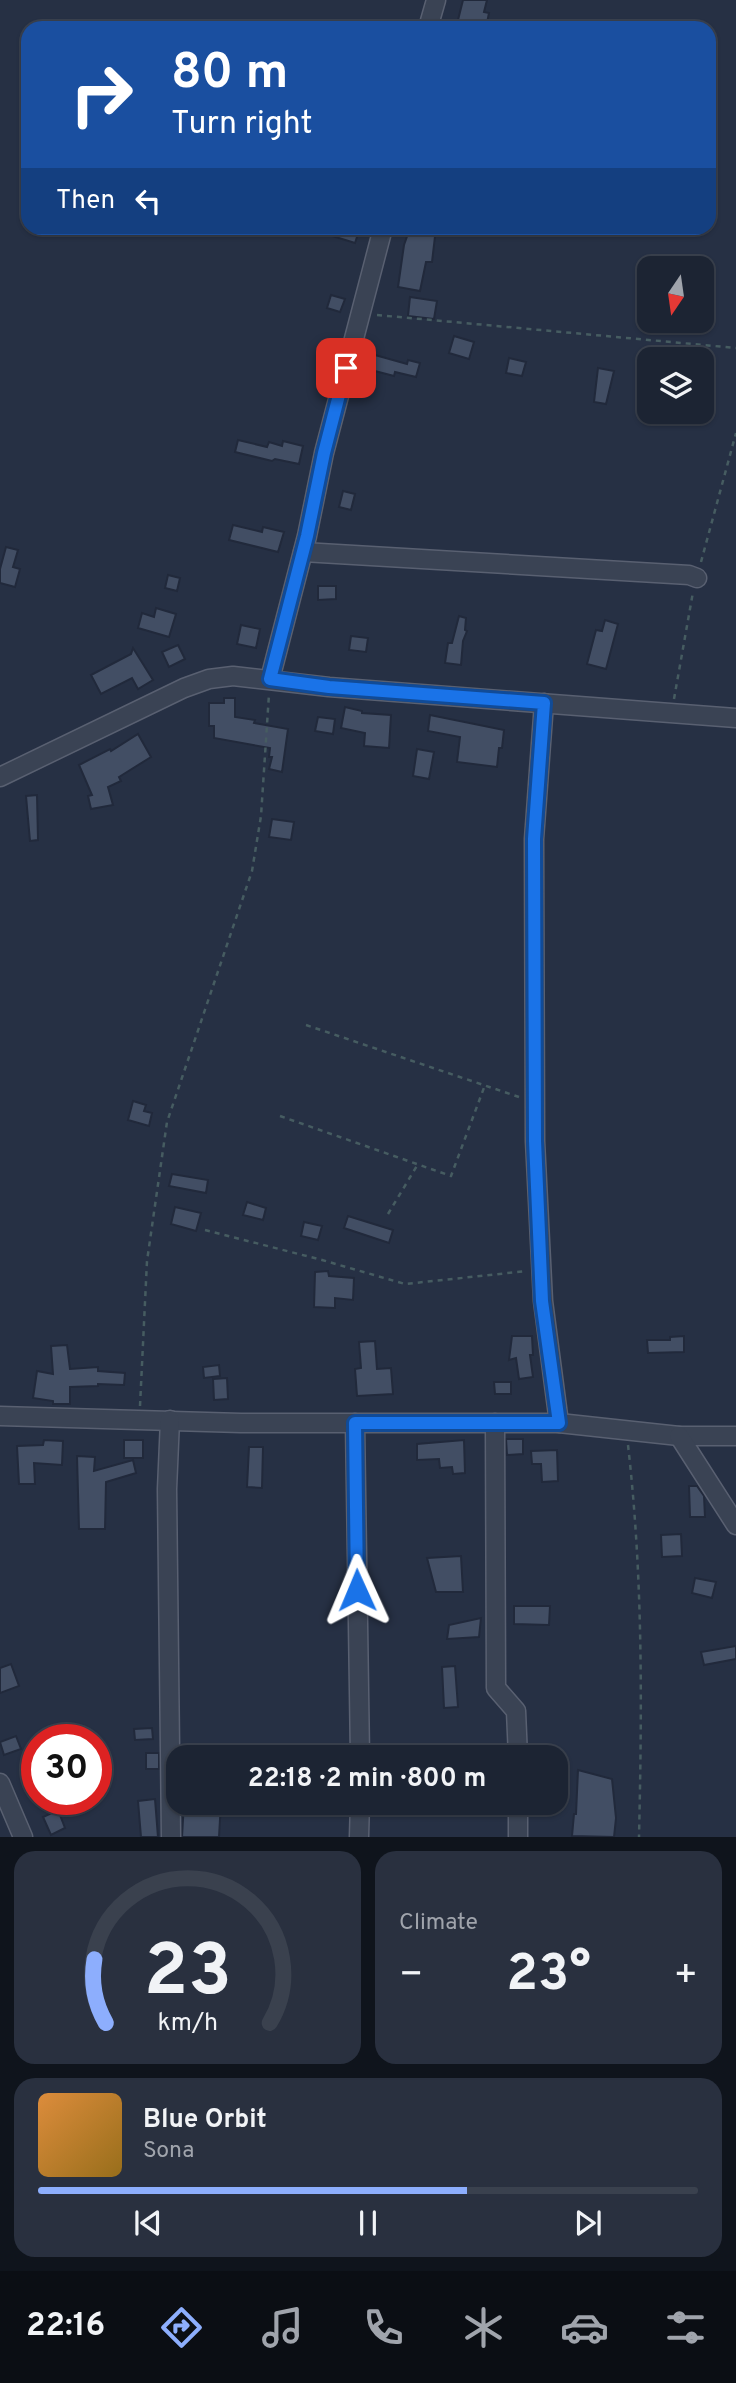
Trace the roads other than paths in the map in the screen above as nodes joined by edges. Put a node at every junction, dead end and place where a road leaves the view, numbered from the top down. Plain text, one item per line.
1 (436, 0) edge
2 (430, 21) edge
3 (381, 235) edge
4 (303, 552) junction
5 (697, 578) dead end
6 (270, 679) junction
7 (544, 703) junction
8 (736, 718) edge
9 (0, 777) edge
10 (0, 1416) edge
11 (170, 1420) junction
12 (355, 1423) junction
13 (495, 1423) junction
14 (559, 1423) junction
15 (679, 1436) junction
16 (736, 1436) edge
17 (736, 1525) edge
18 (360, 1745) edge
19 (517, 1745) edge
20 (0, 1783) edge
21 (360, 1815) edge
22 (518, 1815) edge
23 (23, 1837) edge
24 (171, 1837) edge
25 (359, 1837) edge
26 (517, 1837) edge

1 - 2 street
3 - 4 street
4 - 5 street
4 - 6 street
6 - 7 street
6 - 9 street
7 - 8 street
7 - 14 street
10 - 11 street
11 - 12 street
11 - 24 street
12 - 13 street
12 - 18 street
13 - 14 street
13 - 19 street
14 - 15 street
15 - 16 street
15 - 17 street
20 - 23 street
21 - 25 street
22 - 26 street

